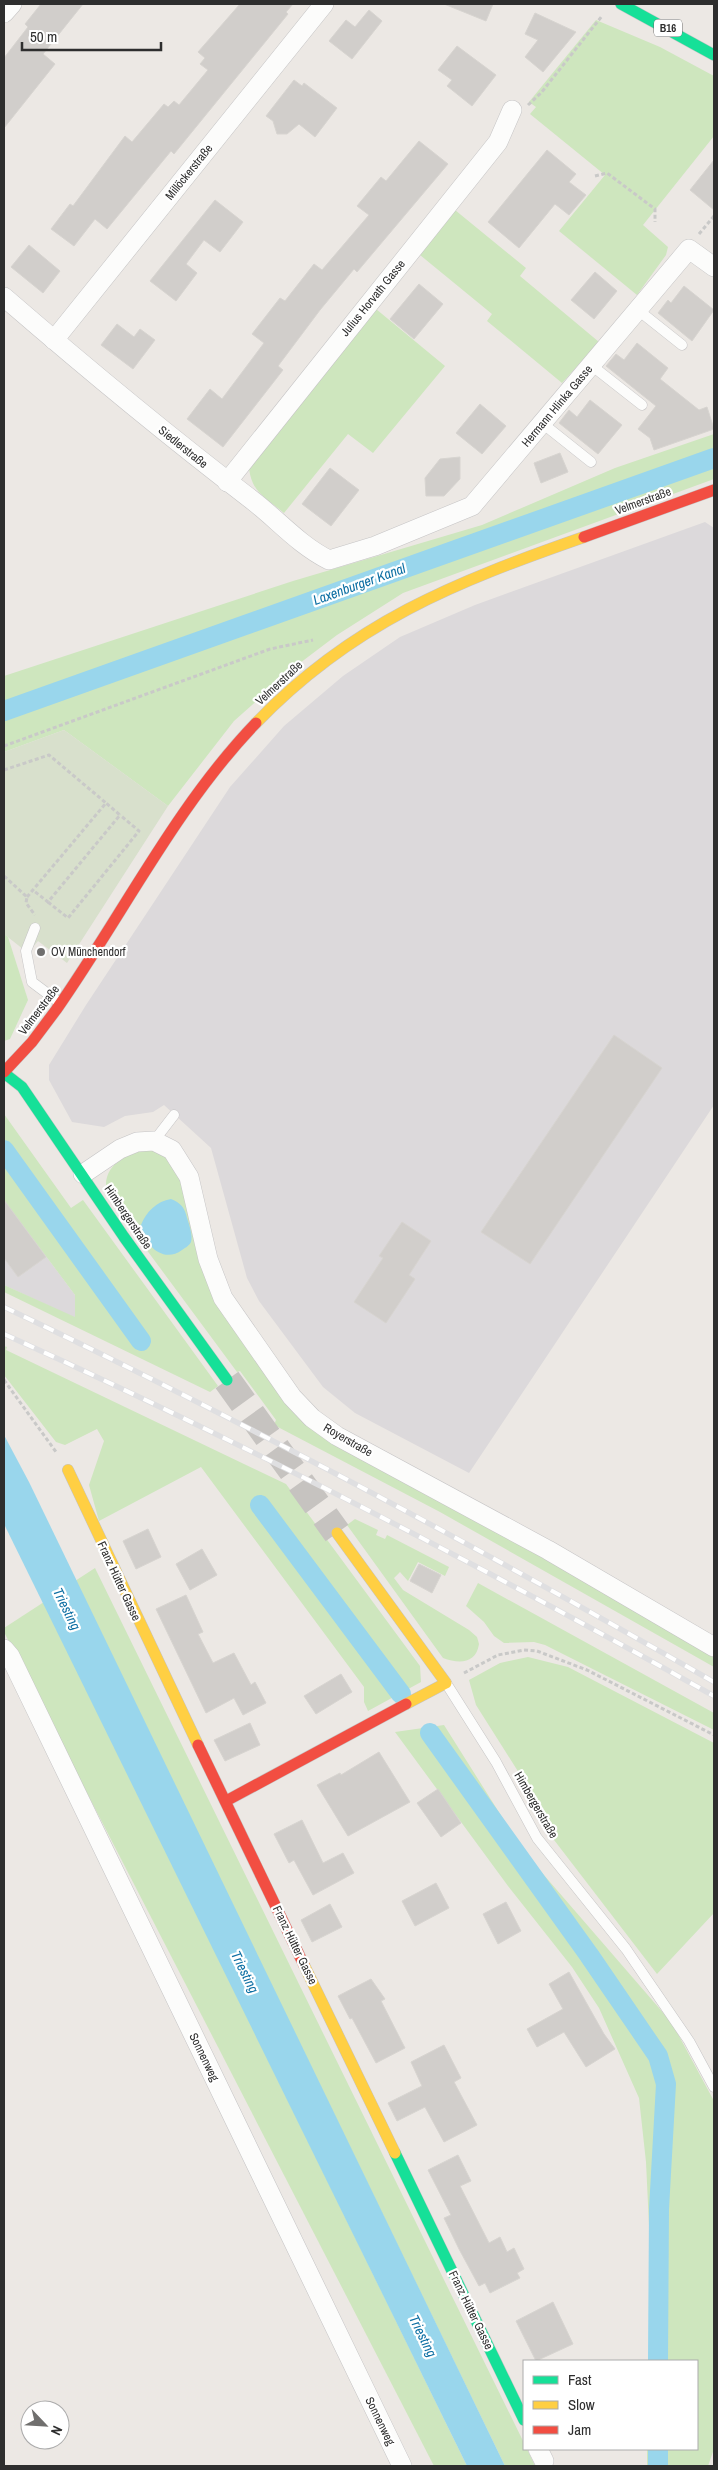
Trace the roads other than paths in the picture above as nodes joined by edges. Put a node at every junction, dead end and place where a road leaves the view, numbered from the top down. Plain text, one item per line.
1 (12, 4) edge
2 (324, 4) edge
3 (621, 4) edge
4 (4, 13) edge
5 (714, 55) edge
6 (512, 110) road end
7 (714, 268) edge
8 (4, 298) edge
9 (638, 310) junction
10 (54, 340) junction
11 (682, 345) dead end
12 (591, 365) junction
13 (642, 405) dead end
14 (542, 423) junction
15 (591, 462) dead end
16 (227, 482) junction
17 (714, 490) edge
18 (375, 546) joint
19 (35, 928) road end
20 (62, 1005) junction
21 (4, 1072) edge
22 (174, 1114) dead end
23 (154, 1141) junction
24 (83, 1174) junction
25 (227, 1380) tunnel mouth
26 (68, 1470) road end
27 (337, 1533) tunnel mouth
28 (714, 1647) edge
29 (4, 1649) edge
30 (446, 1683) junction
31 (226, 1801) junction
32 (714, 2087) edge
33 (523, 2418) edge
34 (402, 2466) edge

1 - 4 street
2 - 10 street, Millöckerstraße
3 - 5 street, B16
6 - 16 street, Julius Horvath Gasse
7 - 9 street, Hermann Hlinka Gasse
8 - 10 street, Siedlerstraße
9 - 11 lane
9 - 12 street, Hermann Hlinka Gasse
10 - 16 street, Siedlerstraße
12 - 13 lane
12 - 14 street, Hermann Hlinka Gasse
14 - 15 lane
14 - 18 street, Hermann Hlinka Gasse
16 - 18 street, Siedlerstraße
17 - 20 street, Velmerstraße
19 - 20 lane
20 - 21 street, Velmerstraße
21 - 24 street, Himbergerstraße
22 - 23 lane
23 - 24 street
23 - 28 street, Royerstraße
24 - 25 street, Himbergerstraße
26 - 31 street, Franz Hütter Gasse
27 - 30 street, Himbergerstraße
29 - 34 street, Sonnenweg
30 - 31 street
30 - 32 lane, Himbergerstraße
31 - 33 street, Franz Hütter Gasse

